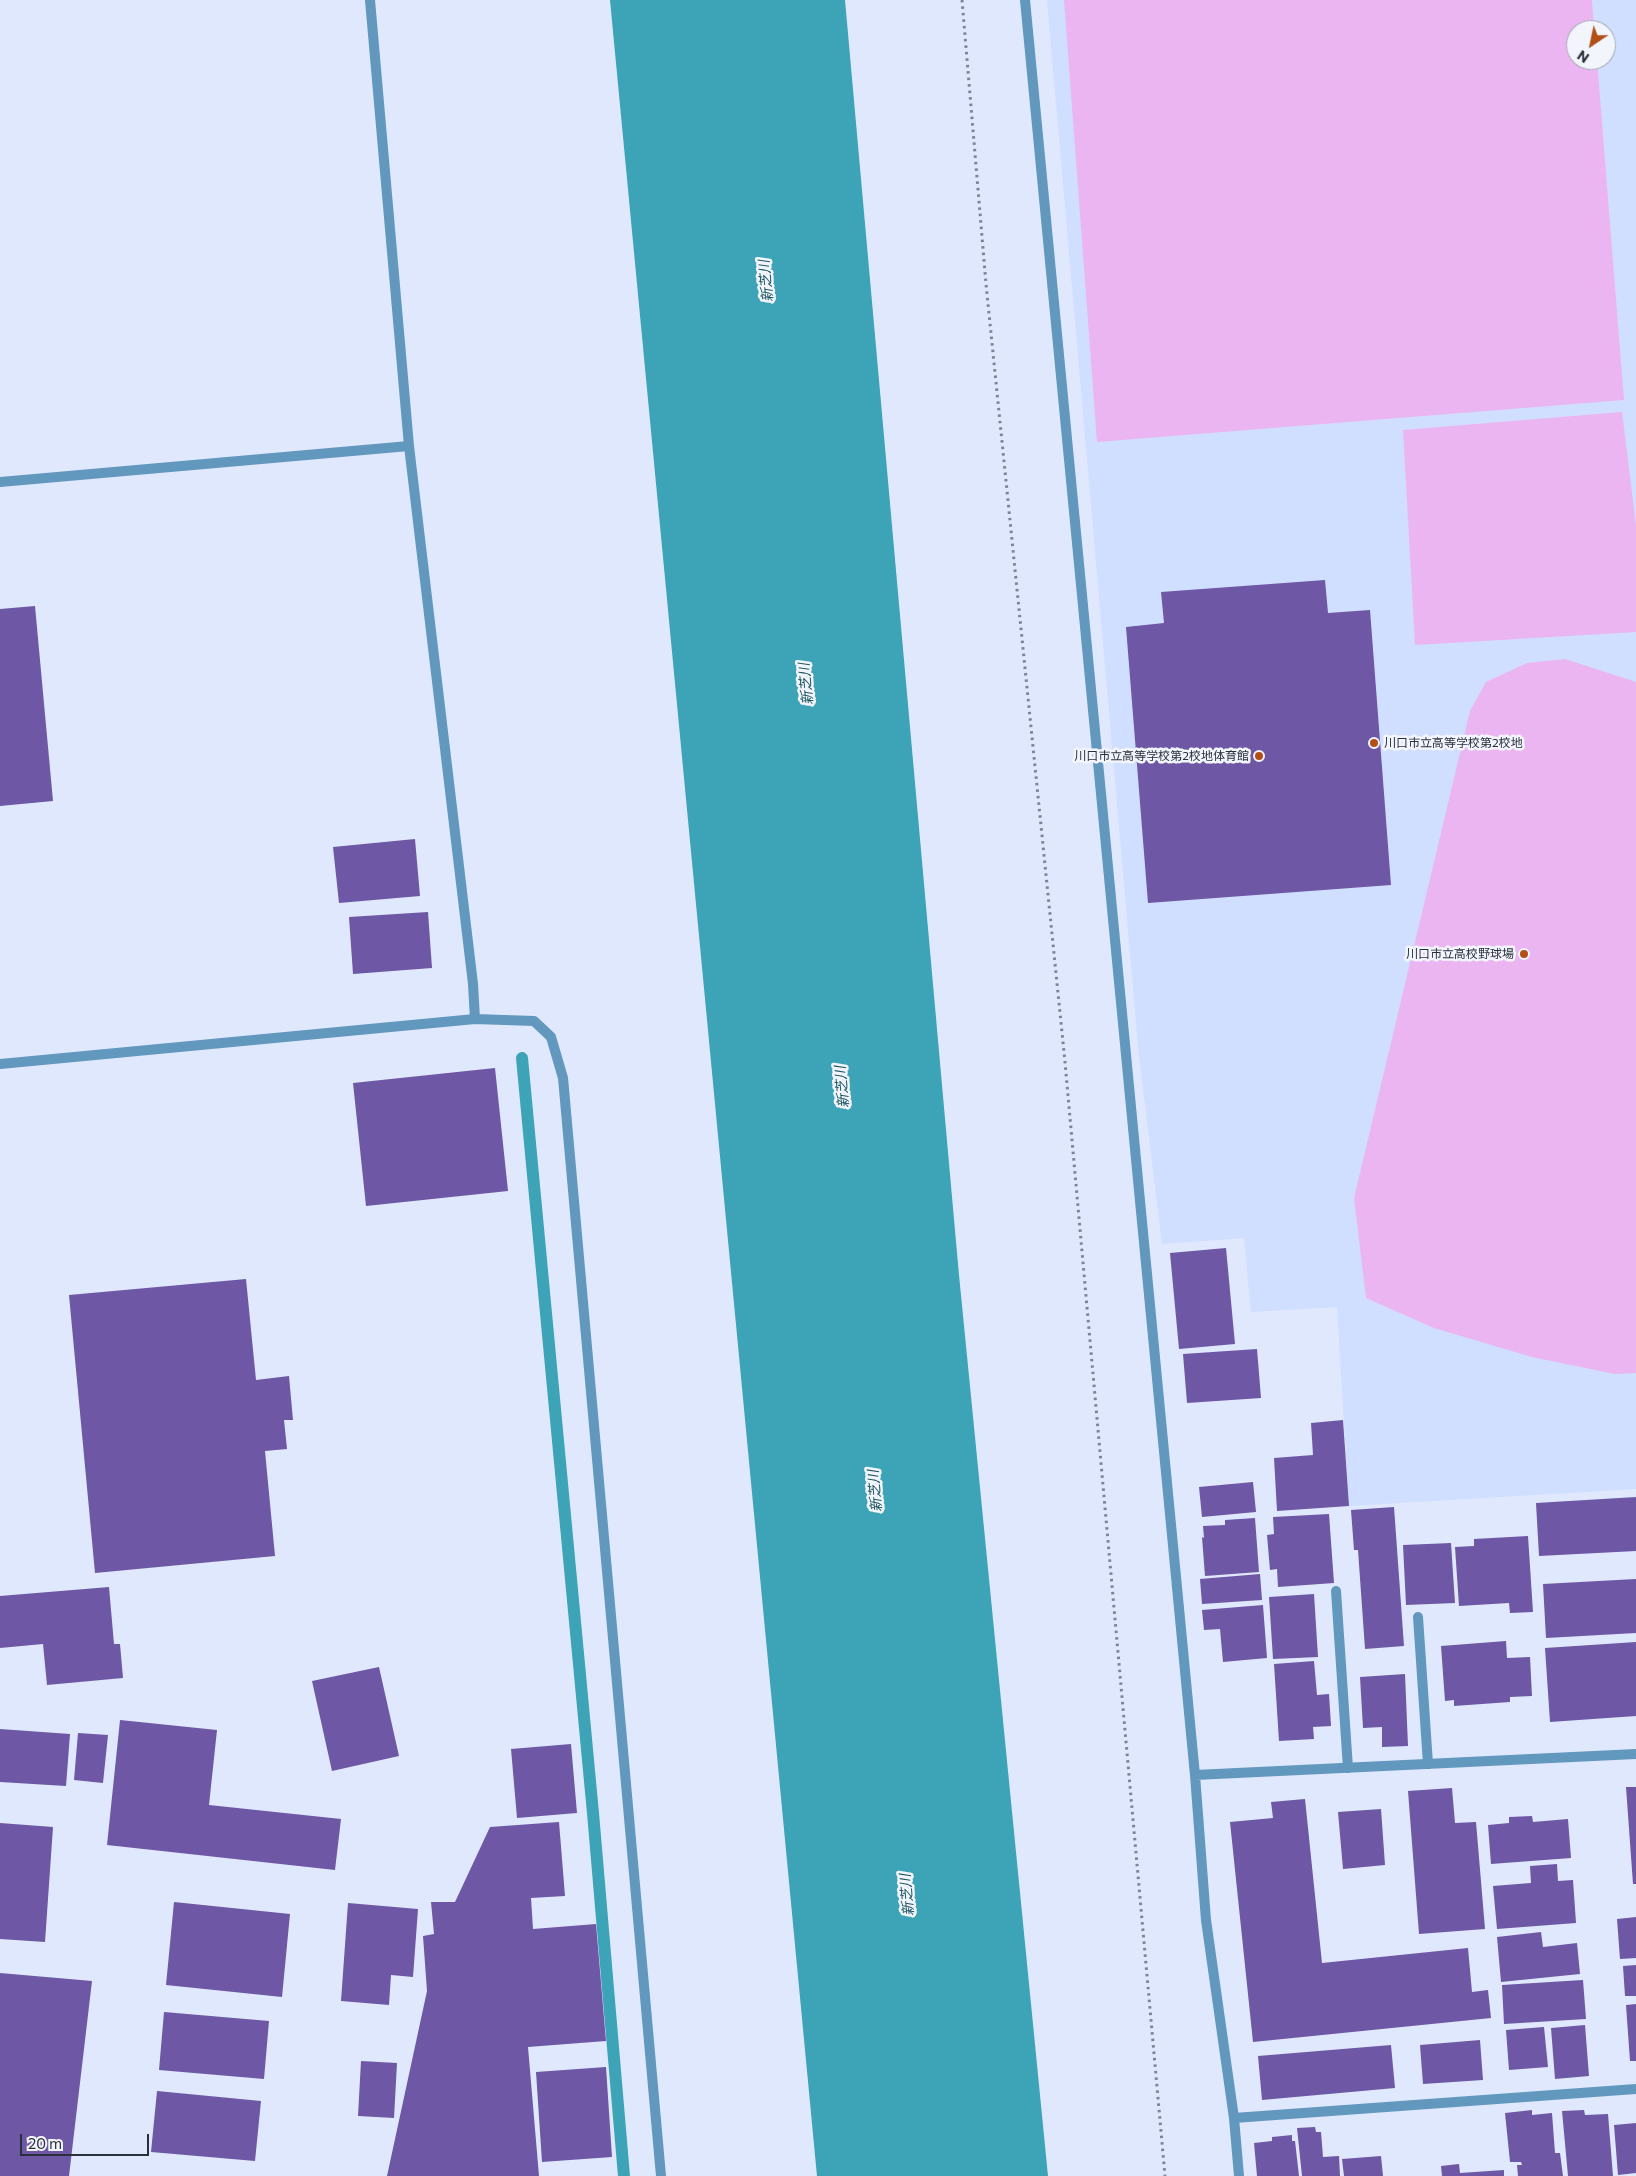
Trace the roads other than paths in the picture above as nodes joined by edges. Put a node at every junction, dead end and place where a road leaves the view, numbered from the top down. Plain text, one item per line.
1 (370, 0) edge
2 (1025, 0) edge
3 (409, 446) junction
4 (0, 482) edge
5 (475, 1020) junction
6 (0, 1064) edge
7 (1336, 1591) dead end
8 (1418, 1617) dead end
9 (1636, 1754) edge
10 (1428, 1764) junction
11 (1348, 1768) junction
12 (1195, 1775) junction
13 (1636, 2089) edge
14 (1234, 2118) junction
15 (661, 2176) edge
16 (1239, 2176) edge

1 - 3 street
2 - 12 street
3 - 4 street
3 - 5 street
5 - 6 street
5 - 15 street
7 - 11 street
8 - 10 street
9 - 10 street
10 - 11 street
11 - 12 street
12 - 14 street
13 - 14 street
14 - 16 street

